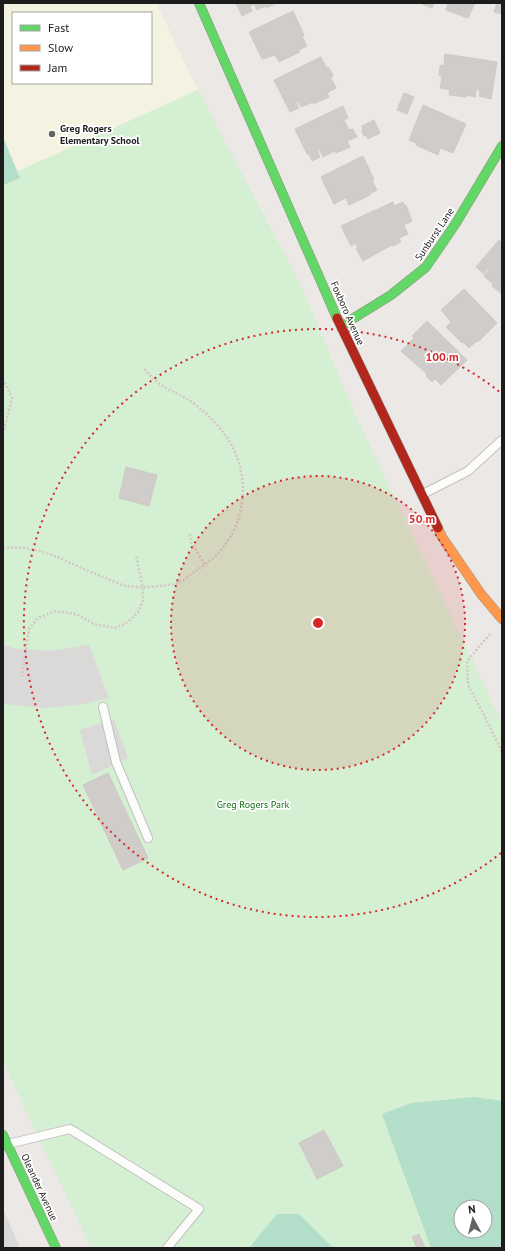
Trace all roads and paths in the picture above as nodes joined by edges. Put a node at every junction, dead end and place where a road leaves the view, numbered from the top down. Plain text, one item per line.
1 (200, 3) edge
2 (502, 146) edge
3 (341, 326) junction
4 (143, 368) dead end
5 (3, 379) edge
6 (3, 434) edge
7 (502, 440) edge
8 (422, 495) junction
9 (190, 534) dead end
10 (3, 548) edge
11 (136, 556) dead end
12 (205, 565) junction
13 (143, 588) junction
14 (502, 619) edge
15 (492, 632) dead end
16 (22, 677) dead end
17 (103, 707) dead end
18 (502, 752) edge
19 (148, 838) dead end
20 (5, 1140) edge
21 (56, 1248) edge
22 (167, 1248) edge

1 - 3 street, Foxboro Avenue
2 - 3 street, Sunburst Lane
3 - 8 street, Foxboro Avenue
4 - 12 path
5 - 6 path
7 - 8 lane
8 - 14 street, Foxboro Avenue
9 - 12 path
10 - 13 path
11 - 13 path
12 - 13 path
13 - 16 path
15 - 18 path
17 - 19 lane
20 - 21 street, Oleander Avenue
20 - 22 lane

